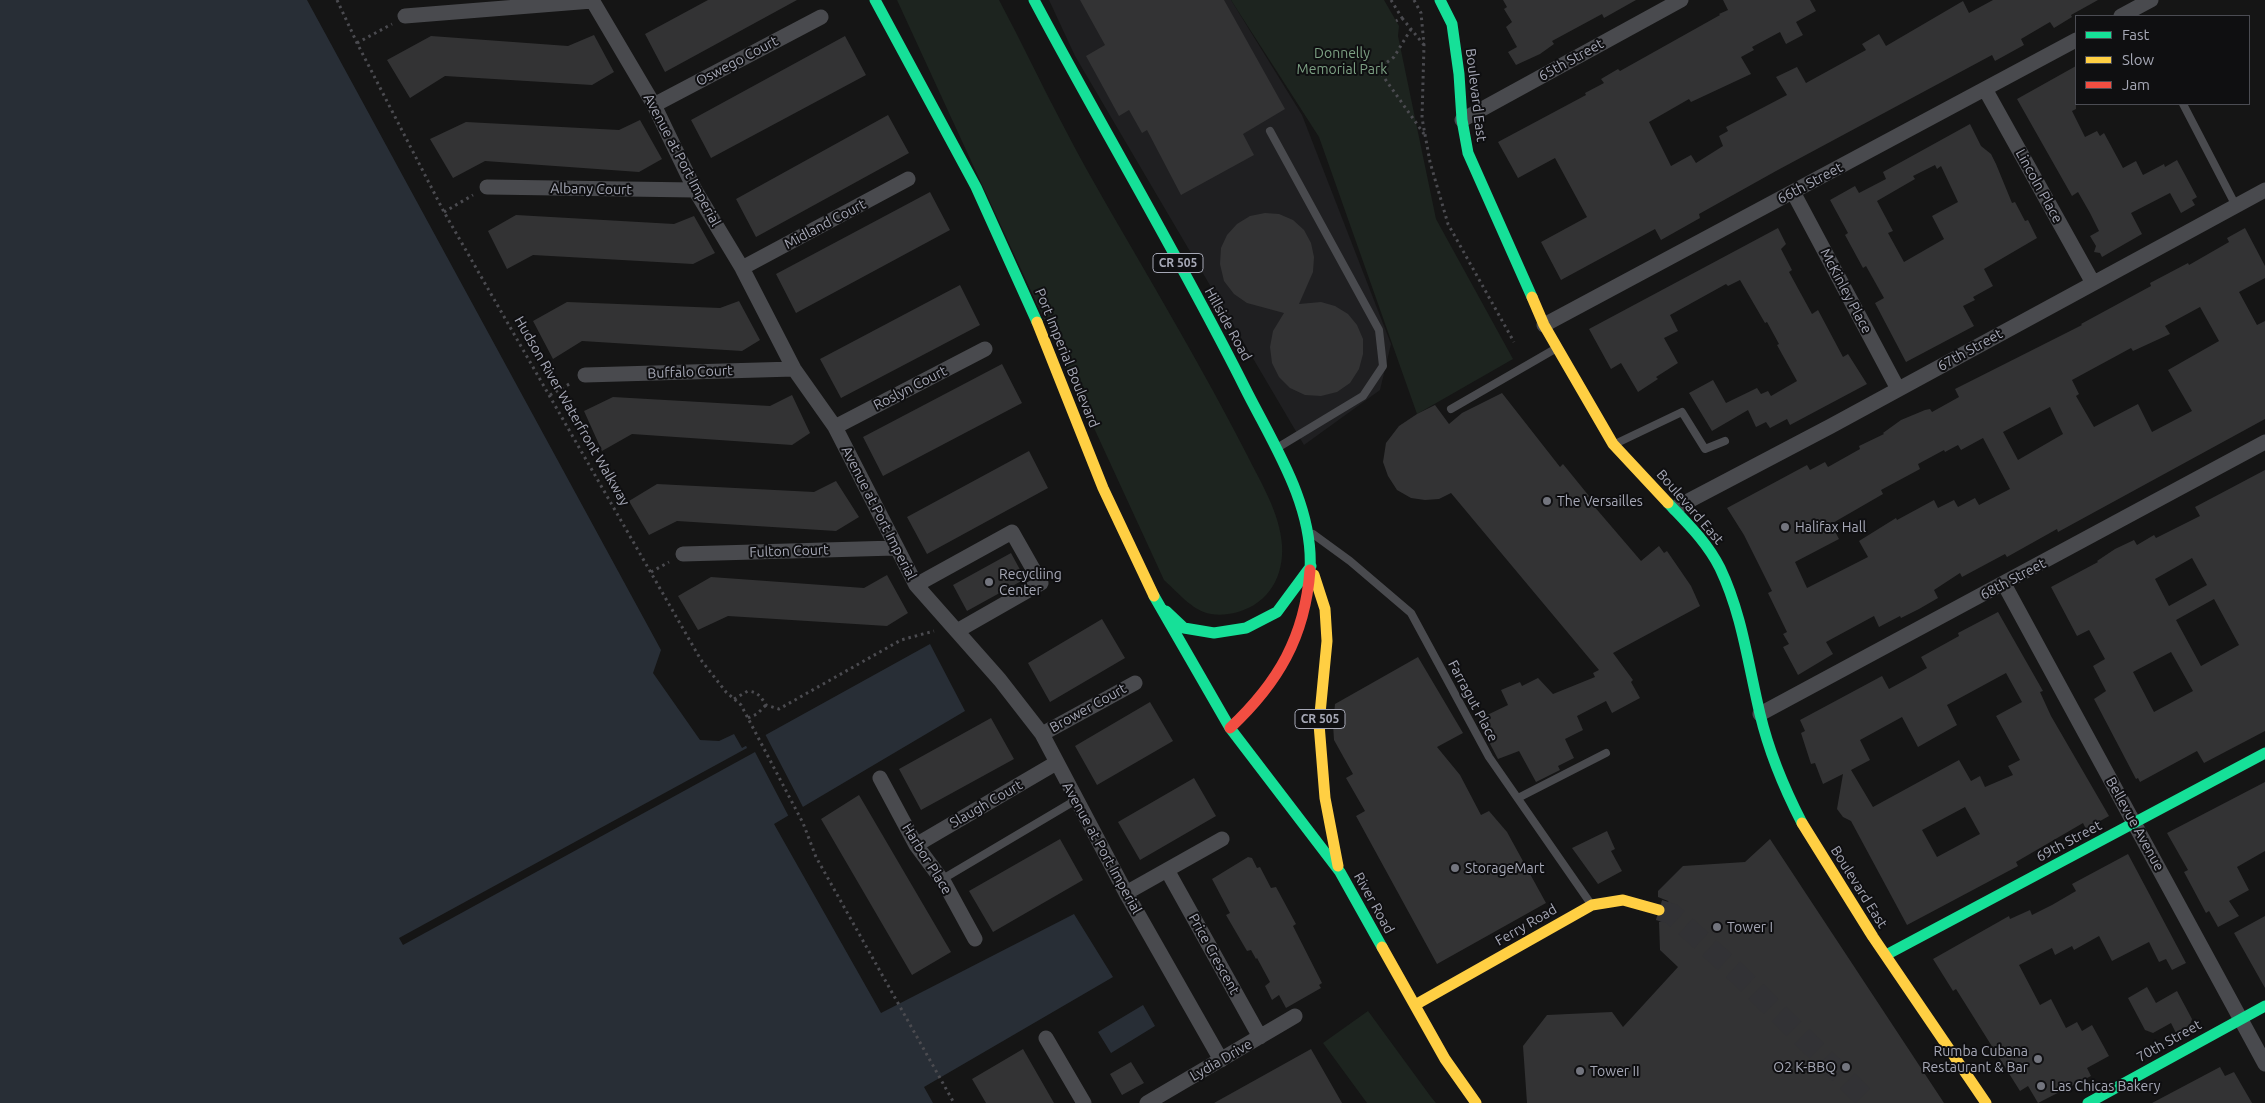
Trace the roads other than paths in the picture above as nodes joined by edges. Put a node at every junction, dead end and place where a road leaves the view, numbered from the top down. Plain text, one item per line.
1 (592, 0) edge
2 (875, 0) edge
3 (1034, 0) edge
4 (1440, 0) edge
5 (1681, 0) edge
6 (2151, 0) edge
7 (2131, 14) edge
8 (406, 16) road end
9 (821, 17) dead end
10 (2075, 41) edge
11 (1985, 89) junction
12 (654, 105) junction
13 (2184, 105) edge
14 (1462, 120) junction
15 (1270, 131) dead end
16 (908, 180) dead end
17 (487, 187) road end
18 (696, 190) junction
19 (2265, 190) edge
20 (1793, 192) junction
21 (2236, 206) junction
22 (742, 268) junction
23 (2093, 283) junction
24 (1544, 325) junction
25 (1556, 348) junction
26 (985, 349) dead end
27 (794, 369) junction
28 (585, 375) road end
29 (1898, 389) junction
30 (1451, 409) dead end
31 (835, 427) junction
32 (1725, 441) dead end
33 (2265, 442) edge
34 (1613, 444) junction
35 (1276, 449) junction
36 (1675, 508) junction
37 (1309, 531) junction
38 (896, 548) junction
39 (683, 554) dead end
40 (1311, 566) junction
41 (2004, 584) junction
42 (916, 585) junction
43 (1156, 601) junction
44 (952, 626) junction
45 (1135, 683) dead end
46 (1760, 714) junction
47 (1230, 728) junction
48 (1042, 734) junction
49 (1606, 753) dead end
50 (2265, 753) edge
51 (1056, 763) junction
52 (880, 778) dead end
53 (1518, 798) junction
54 (1076, 800) junction
55 (2135, 823) junction
56 (1222, 839) dead end
57 (916, 845) junction
58 (1167, 870) junction
59 (1340, 872) junction
60 (942, 880) junction
61 (1126, 893) junction
62 (1592, 905) junction
63 (1659, 910) tunnel mouth
64 (975, 939) dead end
65 (1886, 955) junction
66 (1415, 1005) junction
67 (2265, 1006) edge
68 (1295, 1016) dead end
69 (2241, 1019) junction
70 (1260, 1037) junction
71 (1046, 1038) dead end
72 (1221, 1060) junction
73 (2265, 1064) edge
74 (1084, 1103) edge
75 (1147, 1103) edge
76 (1476, 1103) edge
77 (1986, 1103) edge
78 (2088, 1103) edge

1 - 8 street
1 - 12 street, Avenue at Port Imperial
2 - 43 main road, Port Imperial Boulevard
3 - 35 main road, Hillside Road / CR 505
4 - 14 main road, Boulevard East
5 - 14 street, 65th Street
6 - 7 street
9 - 12 street, Oswego Court
10 - 11 street, 66th Street
11 - 20 street, 66th Street
11 - 23 street, Lincoln Place
12 - 18 street, Avenue at Port Imperial
13 - 21 lane
14 - 24 main road, Boulevard East
15 - 35 lane
16 - 22 street, Midland Court
17 - 18 street, Albany Court
18 - 22 street, Avenue at Port Imperial
19 - 21 street, 67th Street
20 - 24 street, 66th Street
20 - 29 street, McKinley Place
21 - 23 street, 67th Street
22 - 27 street, Avenue at Port Imperial
23 - 29 street, 67th Street
24 - 25 main road, Boulevard East
25 - 30 lane
25 - 34 main road, Boulevard East
26 - 31 street, Roslyn Court
27 - 28 street, Buffalo Court
27 - 31 street, Avenue at Port Imperial
29 - 36 street, 67th Street
31 - 38 street, Avenue at Port Imperial
32 - 34 lane
33 - 41 street, 68th Street
34 - 36 main road, Boulevard East
35 - 37 main road, Hillside Road / CR 505
36 - 46 main road, Boulevard East
37 - 40 main road, Hillside Road / CR 505
37 - 53 lane, Farragut Place
38 - 39 street, Fulton Court
38 - 42 street, Avenue at Port Imperial
40 - 43 main road
40 - 47 main road, CR 505
40 - 59 main road, CR 505
41 - 46 street, 68th Street
41 - 55 street, Bellevue Avenue
42 - 44 street, Avenue at Port Imperial
42 - 44 street
43 - 47 main road, Port Imperial Boulevard
44 - 48 street, Avenue at Port Imperial
45 - 48 street, Brower Court
46 - 65 main road, Boulevard East
47 - 59 main road, River Road / CR 505
48 - 51 street, Avenue at Port Imperial
49 - 53 lane
50 - 55 main road, 69th Street
51 - 54 street, Avenue at Port Imperial
51 - 57 street, Slaugh Court
52 - 57 street, Harbor Place
53 - 62 lane, Farragut Place
54 - 60 lane
54 - 61 street, Avenue at Port Imperial
55 - 65 main road, 69th Street
55 - 69 street, Bellevue Avenue
56 - 58 street
57 - 60 street, Harbor Place
58 - 61 street
58 - 70 street, Price Crescent
59 - 66 main road, River Road / CR 505
60 - 64 street, Harbor Place
61 - 72 street, Avenue at Port Imperial
62 - 63 main road, Ferry Road
62 - 66 main road, Ferry Road
65 - 77 main road, Boulevard East
66 - 76 main road, River Road / CR 505
67 - 69 main road, 70th Street
68 - 70 street, Lydia Drive
69 - 73 street, Bellevue Avenue
69 - 78 main road, 70th Street
70 - 72 street, Lydia Drive
71 - 74 street
72 - 75 street, Lydia Drive

